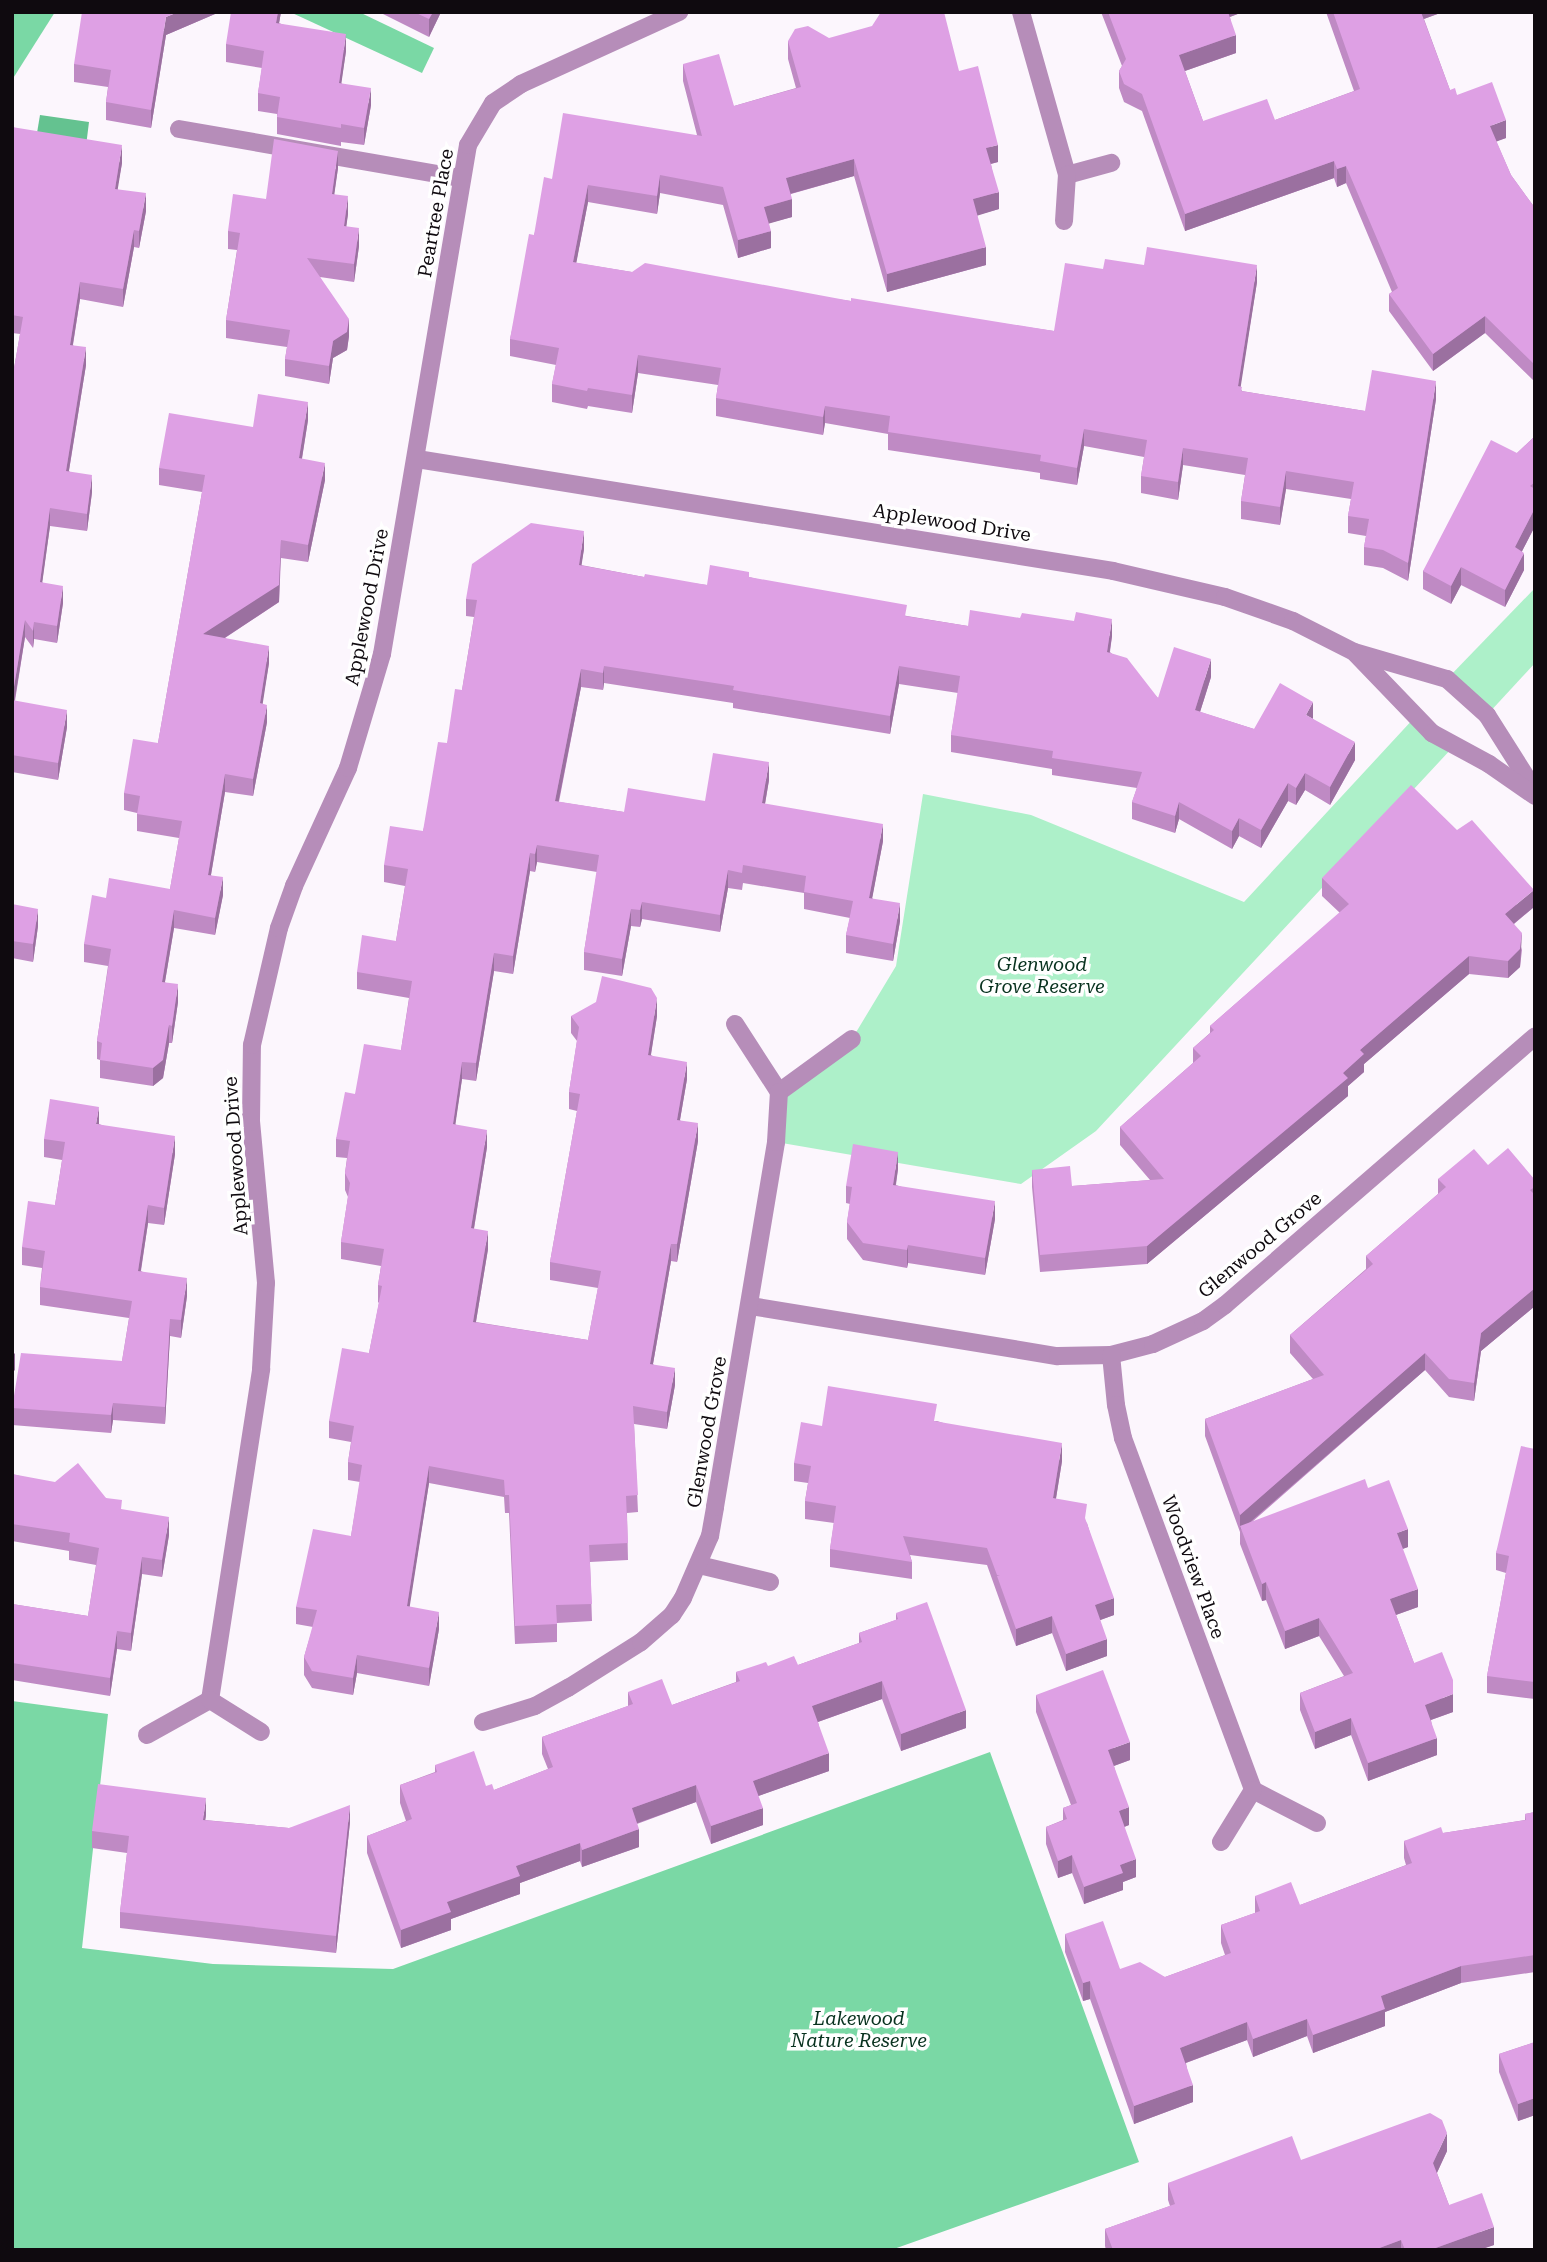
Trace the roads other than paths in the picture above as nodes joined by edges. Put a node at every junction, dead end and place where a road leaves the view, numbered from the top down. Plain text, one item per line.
1 (679, 12) edge
2 (1021, 12) edge
3 (179, 129) dead end
4 (1111, 163) dead end
5 (1067, 175) junction
6 (461, 178) junction
7 (1064, 221) dead end
8 (417, 459) junction
9 (1354, 652) junction
10 (1535, 794) edge
11 (735, 1024) dead end
12 (1535, 1037) edge
13 (852, 1039) dead end
14 (779, 1092) junction
15 (751, 1306) junction
16 (1111, 1355) junction
17 (699, 1565) junction
18 (770, 1582) dead end
19 (210, 1700) junction
20 (483, 1722) dead end
21 (261, 1732) dead end
22 (148, 1735) dead end
23 (1253, 1790) junction
24 (1317, 1823) dead end
25 (1221, 1842) dead end

1 - 6 street, Peartree Place
2 - 5 street
3 - 6 street
4 - 5 street
5 - 7 street
6 - 8 street, Peartree Place
8 - 9 street, Applewood Drive
8 - 19 street, Applewood Drive
9 - 10 street, Applewood Drive
9 - 10 street, Applewood Drive
11 - 14 street
12 - 16 street, Glenwood Grove
13 - 14 street
14 - 15 street, Glenwood Grove
15 - 16 street, Glenwood Grove
15 - 17 street, Glenwood Grove
16 - 23 street, Woodview Place
17 - 18 street
17 - 20 street, Glenwood Grove
19 - 21 street
19 - 22 street
23 - 24 street
23 - 25 street

